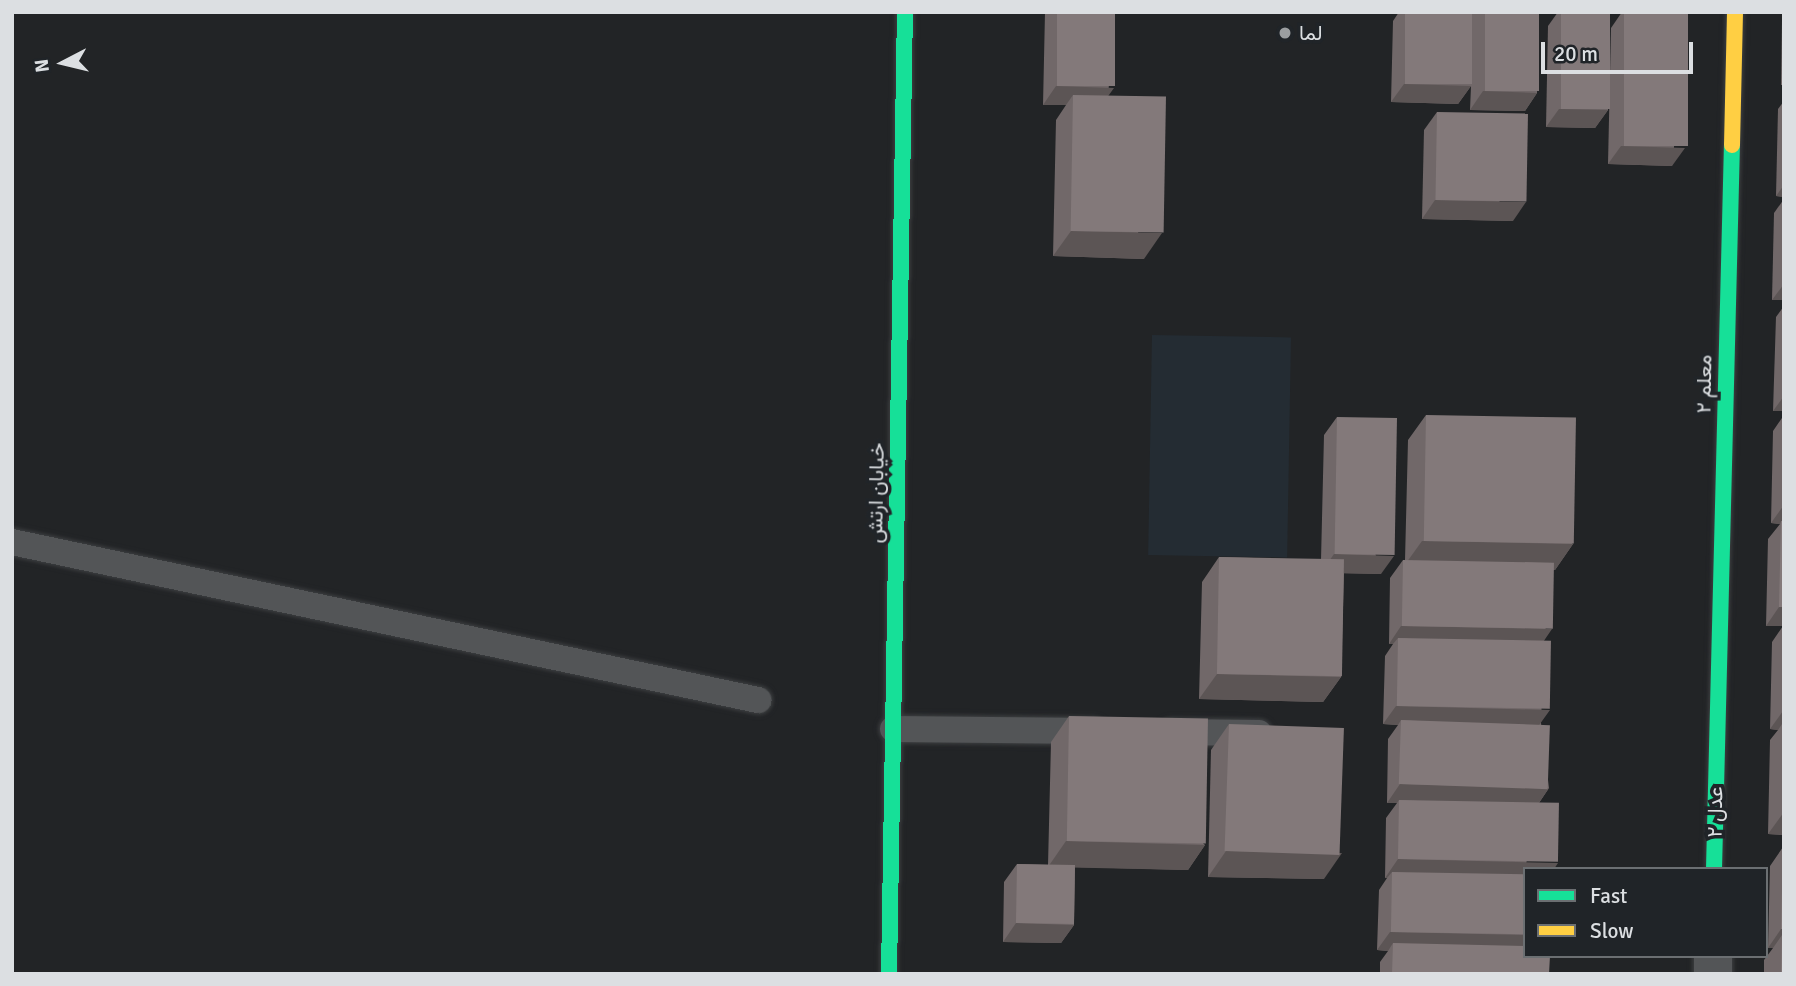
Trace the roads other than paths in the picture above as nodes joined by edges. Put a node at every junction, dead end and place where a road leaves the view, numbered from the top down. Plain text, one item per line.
1 (905, 12) edge
2 (1735, 12) edge
3 (12, 542) edge
4 (758, 700) dead end
5 (893, 729) junction
6 (1125, 731) edge
7 (1152, 732) edge
8 (1288, 733) edge
9 (1716, 756) joint
10 (1714, 867) edge
11 (890, 974) edge

1 - 5 main road, خیابان ارتش
2 - 9 main road, معلم ۲
3 - 4 lane
5 - 6 lane
5 - 11 main road, خیابان ارتش
7 - 8 lane
9 - 10 main road, عدل ۲

